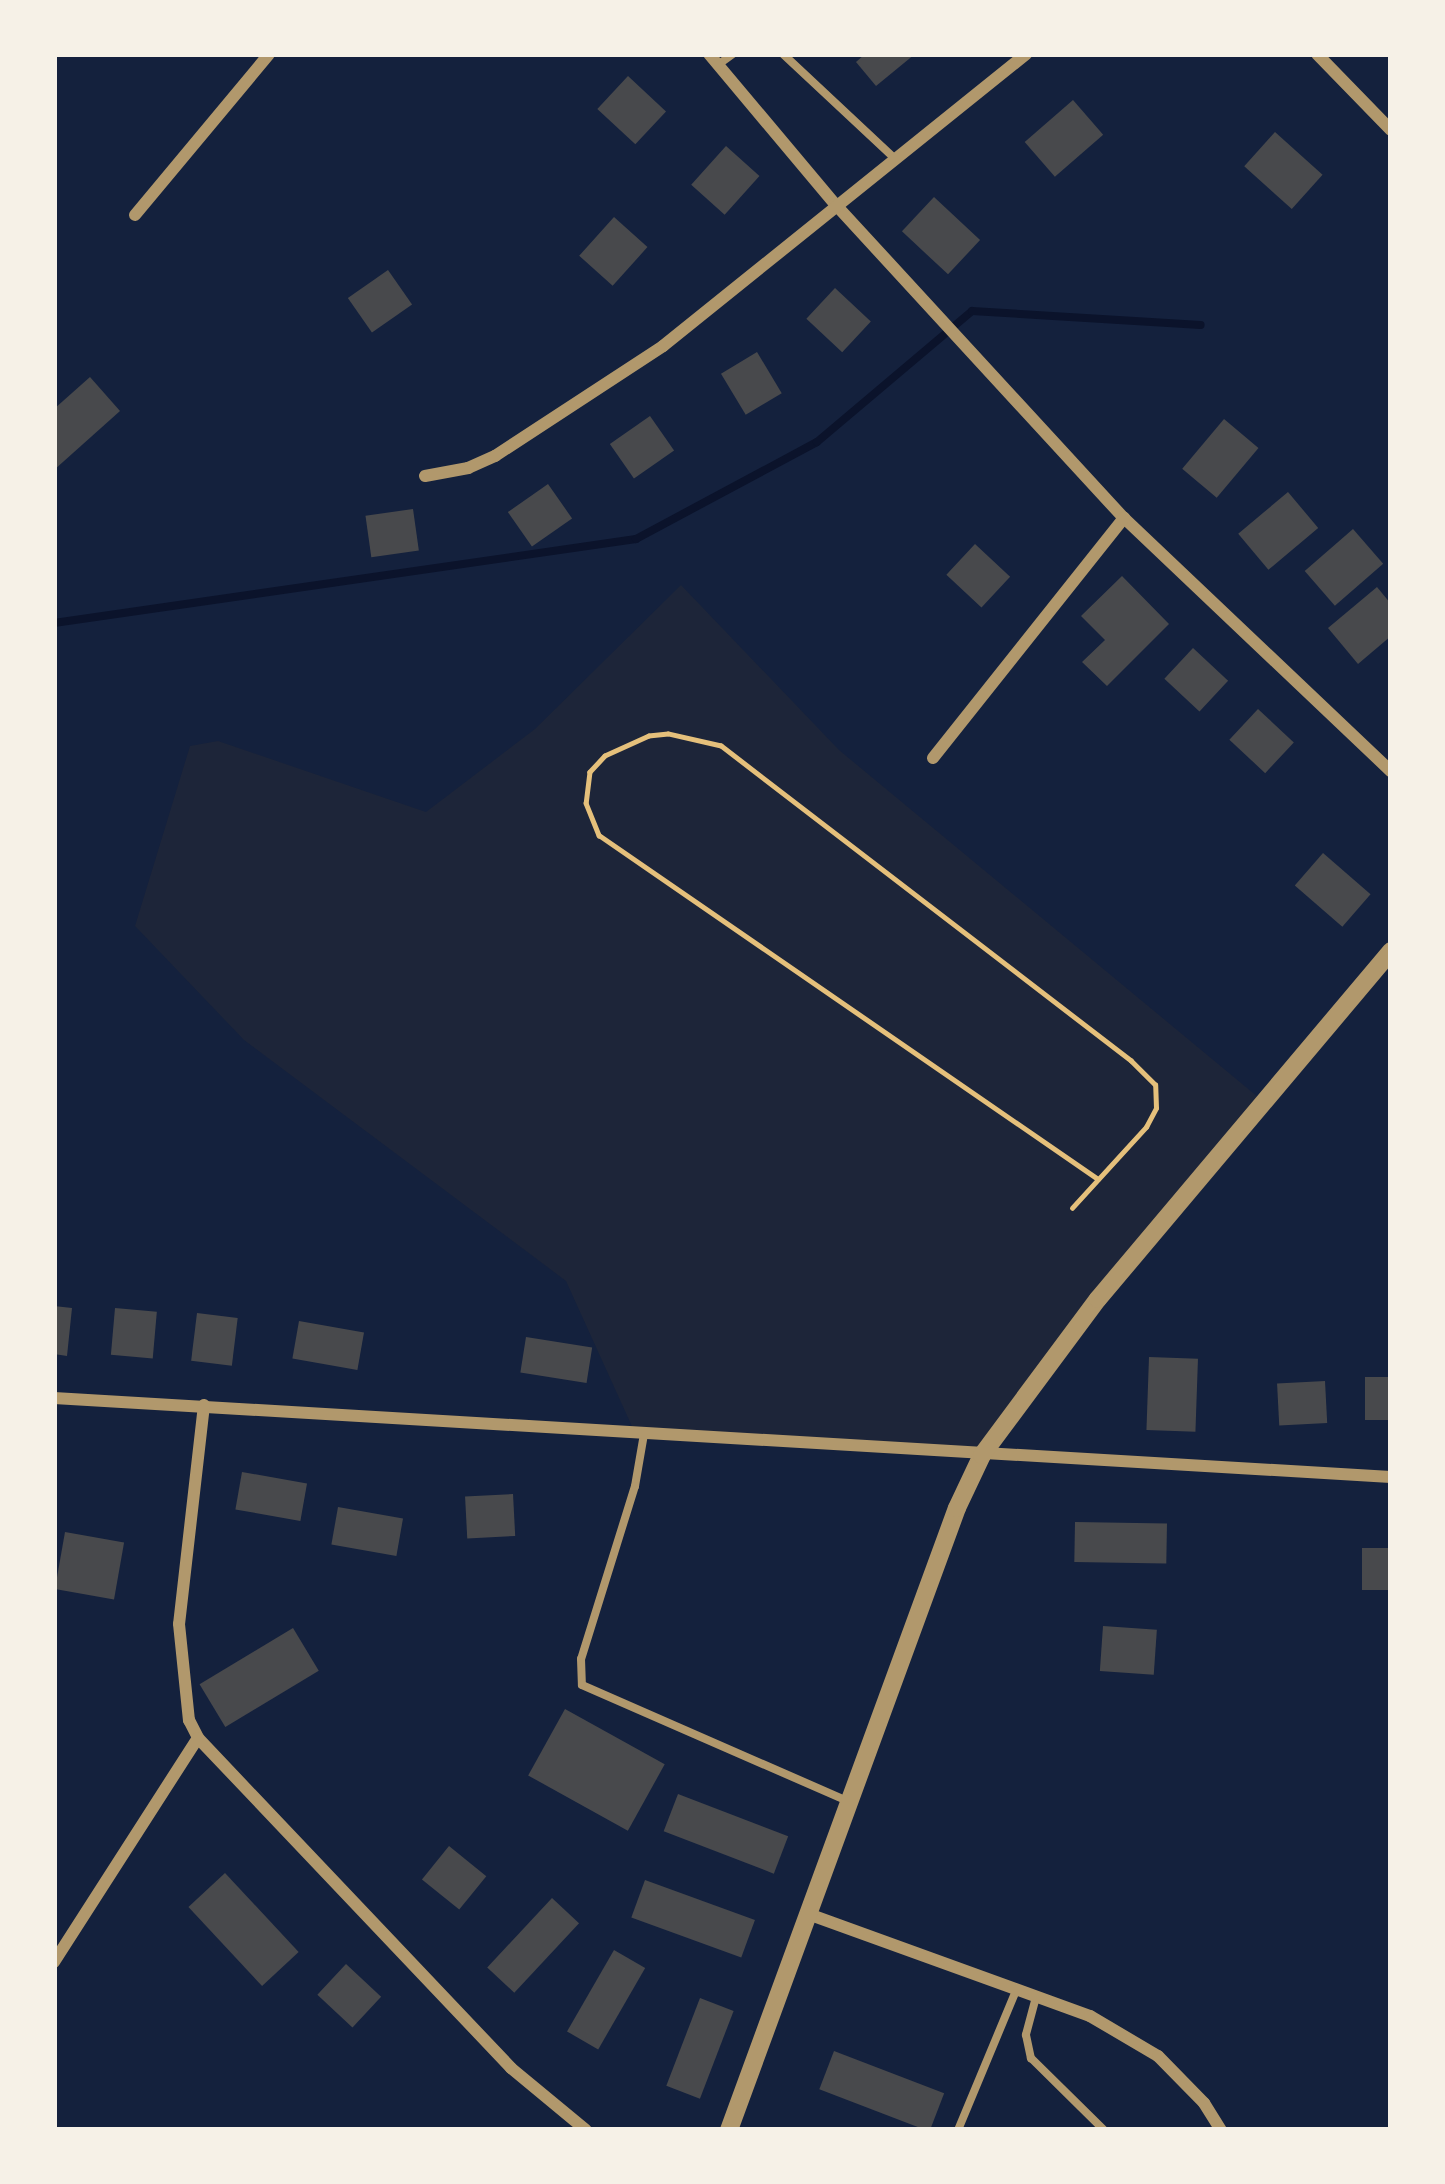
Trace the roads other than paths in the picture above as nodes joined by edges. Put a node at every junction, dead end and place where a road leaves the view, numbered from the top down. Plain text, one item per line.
1 (269, 54) edge
2 (733, 54) edge
3 (783, 54) edge
4 (1026, 54) edge
5 (1317, 54) edge
6 (714, 59) edge
7 (1391, 130) edge
8 (893, 157) junction
9 (835, 204) junction
10 (135, 215) dead end
11 (425, 476) dead end
12 (1124, 518) junction
13 (932, 758) dead end
14 (1391, 772) edge
15 (1391, 951) edge
16 (54, 1399) edge
17 (204, 1405) junction
18 (644, 1434) junction
19 (982, 1455) junction
20 (1391, 1477) edge
21 (198, 1738) junction
22 (851, 1802) junction
23 (812, 1915) junction
24 (54, 1962) edge
25 (1016, 1989) junction
26 (1036, 1997) junction
27 (586, 2130) edge
28 (729, 2130) edge
29 (958, 2130) edge
30 (1104, 2130) edge
31 (1221, 2130) edge

1 - 10 street
2 - 6 lane
3 - 8 lane
4 - 8 street
5 - 7 street
6 - 9 street
8 - 9 street
9 - 11 street
9 - 12 street
12 - 13 street
12 - 14 street
15 - 19 street
16 - 17 street
17 - 18 street
17 - 21 street
18 - 19 street
18 - 22 lane
19 - 20 street
19 - 22 street
21 - 24 street
21 - 27 street
22 - 23 street
23 - 25 street
23 - 28 street
25 - 26 street
25 - 29 lane
26 - 30 lane
26 - 31 street

